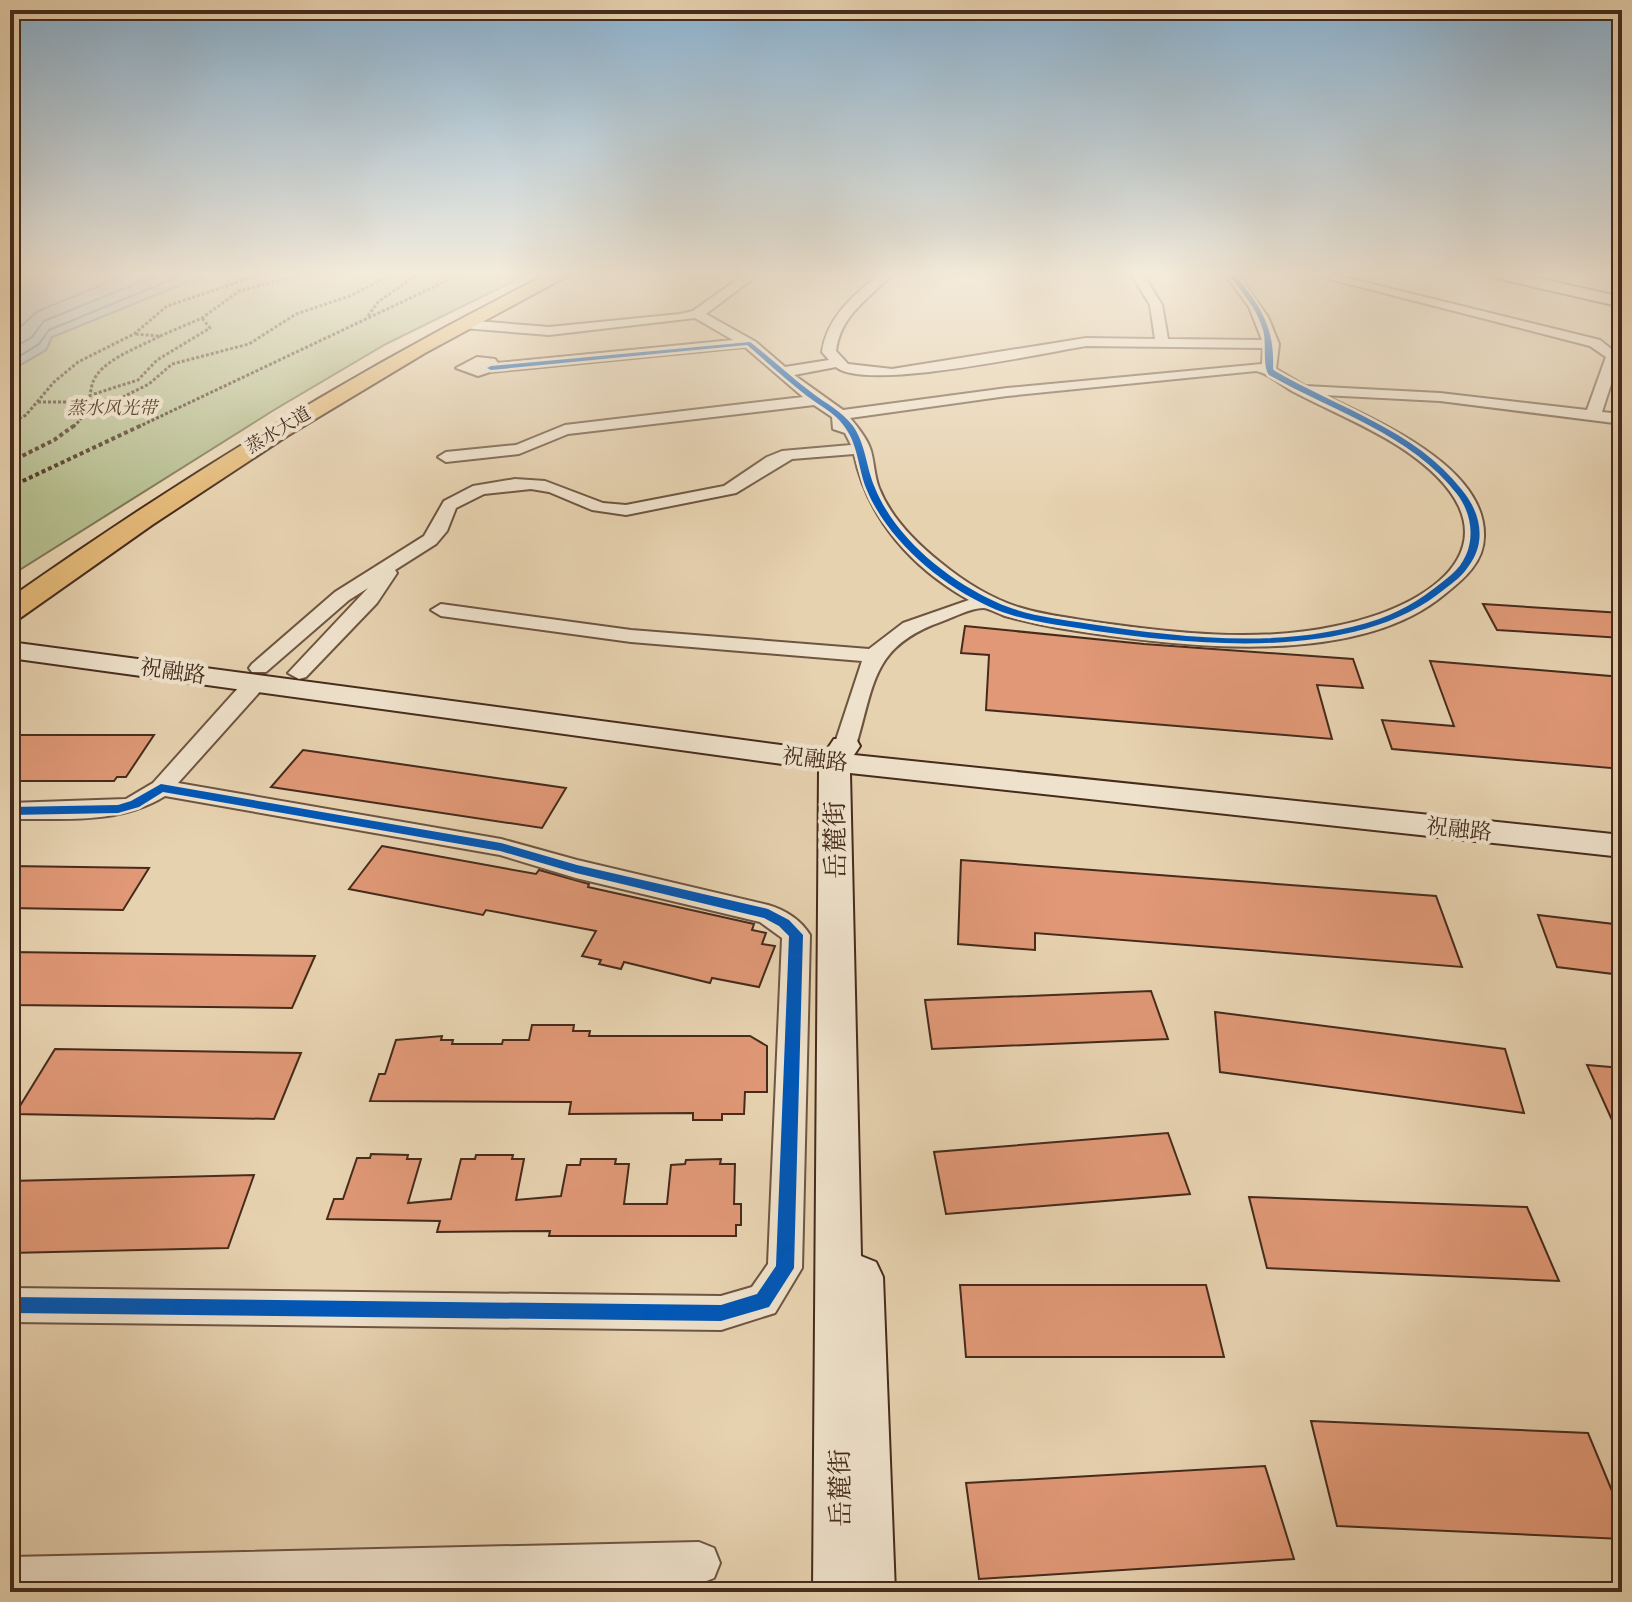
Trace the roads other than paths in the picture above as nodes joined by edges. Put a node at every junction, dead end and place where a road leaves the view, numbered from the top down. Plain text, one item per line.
1 (396, 349) edge
2 (420, 349) edge
3 (689, 349) edge
4 (756, 349) edge
5 (830, 349) edge
6 (1044, 349) edge
7 (1271, 349) edge
8 (1603, 349) edge
9 (840, 365) junction
10 (491, 368) dead end
11 (1269, 369) junction
12 (791, 374) junction
13 (1298, 389) junction
14 (817, 400) junction
15 (840, 415) junction
16 (1593, 415) junction
17 (1622, 421) edge
18 (858, 441) junction
19 (810, 453) junction
20 (791, 455) junction
21 (446, 457) dead end
22 (868, 478) junction
23 (394, 564) junction
24 (10, 589) edge
25 (985, 601) junction
26 (441, 610) dead end
27 (10, 612) edge
28 (10, 639) edge
29 (10, 650) edge
30 (875, 656) junction
31 (299, 673) junction
32 (258, 675) junction
33 (843, 757) junction
34 (161, 788) junction
35 (10, 811) edge
36 (1622, 826) edge
37 (1622, 846) edge
38 (10, 1305) edge
39 (699, 1563) dead end
40 (10, 1578) edge
41 (841, 1592) edge
42 (867, 1592) edge

1 - 24 main road, 蒸水大道
2 - 27 main road, 蒸水大道
3 - 10 street
4 - 12 street
5 - 9 street
6 - 9 street
7 - 11 street
8 - 16 street
9 - 12 street
11 - 13 street
11 - 15 street
12 - 14 street
13 - 16 street
13 - 25 street
14 - 15 street
14 - 21 street
15 - 18 street
15 - 20 street
16 - 17 street
18 - 19 street
18 - 20 street
18 - 22 street
19 - 20 street
19 - 22 street
20 - 23 street
22 - 25 street
23 - 31 street
23 - 32 street
25 - 30 street
26 - 30 street
28 - 32 main road, 祝融路
29 - 32 main road, 祝融路
30 - 33 street
31 - 32 main road, 祝融路
31 - 33 main road, 祝融路
32 - 33 main road, 祝融路
32 - 34 street
33 - 36 main road, 祝融路
33 - 37 main road, 祝融路
33 - 41 main road, 岳麓街
33 - 42 main road, 岳麓街
34 - 35 street
34 - 38 street
39 - 40 street

